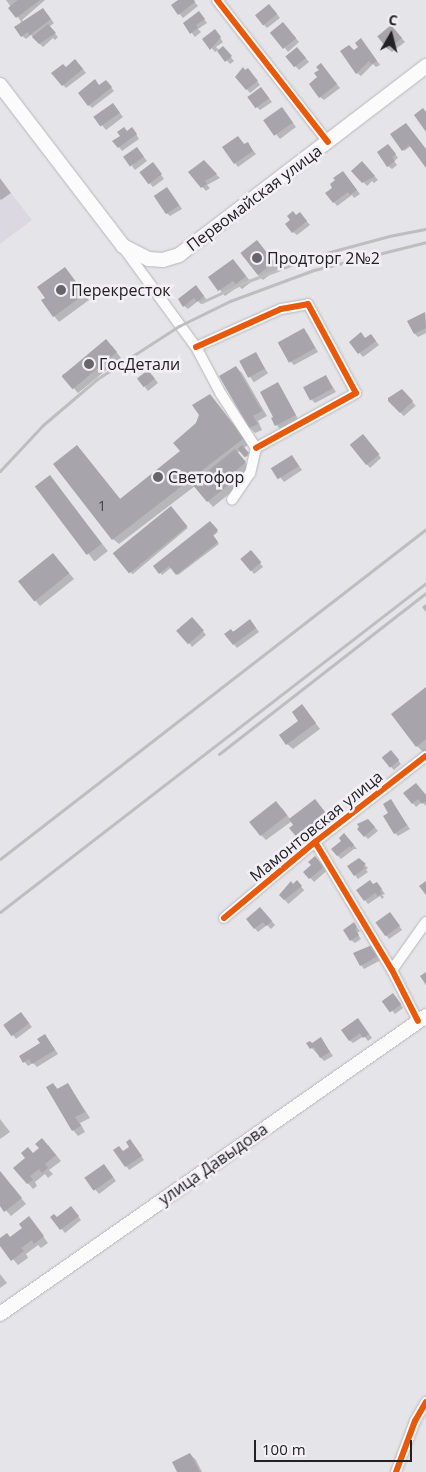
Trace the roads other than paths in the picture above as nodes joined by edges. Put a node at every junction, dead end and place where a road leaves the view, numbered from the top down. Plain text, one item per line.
1 (217, 0) edge
2 (426, 66) edge
3 (0, 85) edge
4 (328, 142) junction
5 (123, 246) junction
6 (196, 347) junction
7 (256, 448) junction
8 (232, 500) dead end
9 (426, 756) edge
10 (315, 842) junction
11 (224, 918) dead end
12 (426, 922) edge
13 (392, 970) junction
14 (422, 1018) edge
15 (0, 1314) edge
16 (426, 1402) edge
17 (396, 1472) edge

1 - 4 street
2 - 4 main road, Первомайская улица
3 - 5 main road
4 - 5 main road, Первомайская улица
5 - 6 street
6 - 7 street
6 - 7 street
7 - 8 street
9 - 10 street, Мамонтовская улица
10 - 11 street, Мамонтовская улица
10 - 13 street
12 - 13 street
13 - 14 street
14 - 15 main road, улица Давыдова
16 - 17 street

